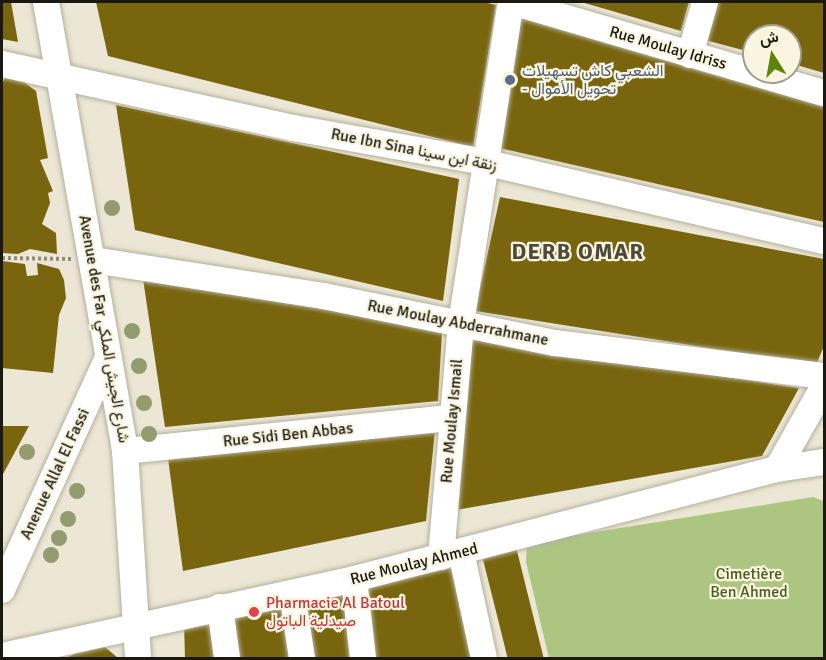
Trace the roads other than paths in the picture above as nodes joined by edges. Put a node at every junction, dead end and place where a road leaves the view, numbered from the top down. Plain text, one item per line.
1 (46, 2) edge
2 (512, 2) edge
3 (705, 2) edge
4 (690, 56) junction
5 (2, 64) edge
6 (58, 75) junction
7 (825, 93) edge
8 (484, 162) junction
9 (825, 241) edge
10 (93, 260) junction
11 (461, 324) junction
12 (108, 357) junction
13 (825, 376) edge
14 (825, 386) edge
15 (451, 418) junction
16 (125, 451) junction
17 (825, 462) edge
18 (777, 469) junction
19 (451, 555) junction
20 (354, 579) junction
21 (2, 590) edge
22 (292, 593) junction
23 (220, 607) junction
24 (138, 627) junction
25 (2, 656) edge
26 (138, 658) edge
27 (227, 658) edge
28 (302, 658) edge
29 (363, 658) edge
30 (484, 658) edge

1 - 6 street, Avenue des Far شارع الجيش الملكي
2 - 4 street, Rue Moulay Idriss
2 - 8 street, Rue Moulay Ismail
3 - 4 street
4 - 7 street, Rue Moulay Idriss
5 - 6 street, Rue Ibn Sina زنقة ابن سينا
6 - 8 street, Rue Ibn Sina زنقة ابن سينا
6 - 10 street, Avenue des Far شارع الجيش الملكي
8 - 9 street, Rue Ibn Sina زنقة ابن سينا
8 - 11 street, Rue Moulay Ismail
10 - 11 street, Rue Moulay Abderrahmane
10 - 12 street, Avenue des Far شارع الجيش الملكي
11 - 13 street, Rue Moulay Abderrahmane
11 - 15 street, Rue Moulay Ismail
12 - 16 street, Avenue des Far شارع الجيش الملكي
12 - 21 street, Anenue Allal El Fassi
14 - 18 street
15 - 16 street, Rue Sidi Ben Abbas
15 - 19 street, Rue Moulay Ismail
16 - 24 street, Avenue des Far شارع الجيش الملكي
17 - 18 street, Rue Moulay Ahmed
18 - 19 street, Rue Moulay Ahmed
19 - 20 street, Rue Moulay Ahmed
19 - 30 street, Rue Moulay Ismail
20 - 22 street, Rue Moulay Ahmed
20 - 29 street
22 - 23 street, Rue Moulay Ahmed
22 - 28 street
23 - 24 street, Rue Moulay Ahmed
23 - 27 street
24 - 25 street, Rue Moulay Ahmed
24 - 26 street, Avenue des Far شارع الجيش الملكي

